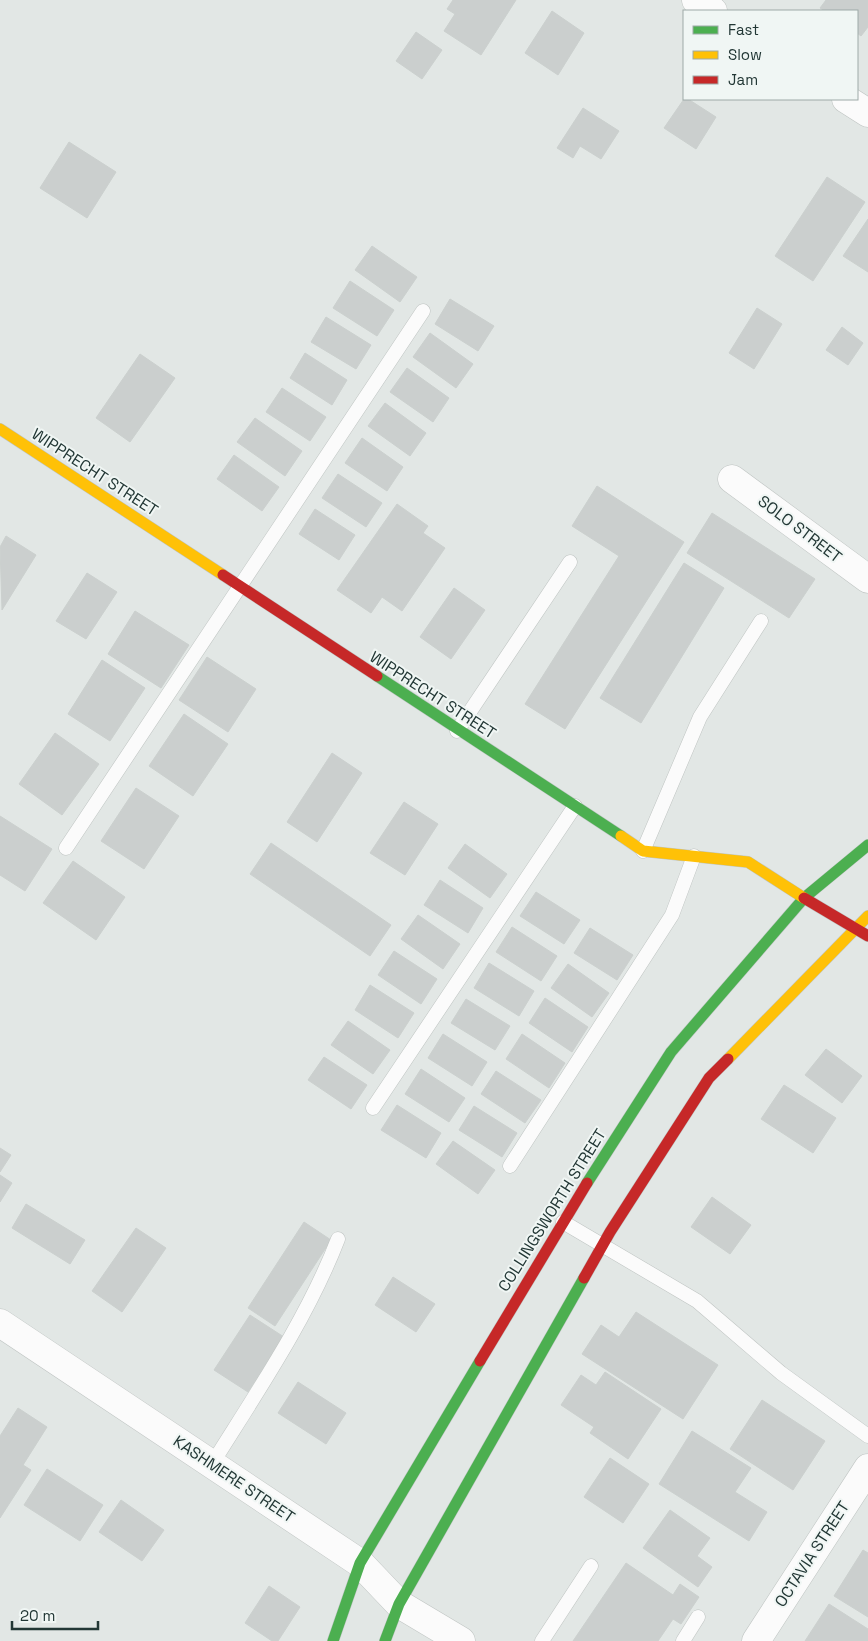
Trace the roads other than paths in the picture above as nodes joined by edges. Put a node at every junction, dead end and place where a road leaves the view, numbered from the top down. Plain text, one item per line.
1 (696, 0) edge
2 (711, 10) edge
3 (848, 100) edge
4 (868, 113) edge
5 (423, 311) dead end
6 (0, 429) edge
7 (732, 479) dead end
8 (570, 562) dead end
9 (868, 579) edge
10 (238, 586) junction
11 (761, 621) dead end
12 (457, 730) junction
13 (575, 806) junction
14 (868, 845) edge
15 (66, 848) dead end
16 (643, 851) junction
17 (694, 856) junction
18 (804, 898) junction
19 (868, 916) edge
20 (855, 928) junction
21 (868, 936) edge
22 (373, 1108) dead end
23 (510, 1166) dead end
24 (563, 1222) junction
25 (338, 1239) dead end
26 (603, 1245) junction
27 (0, 1323) edge
28 (868, 1436) edge
29 (212, 1464) junction
30 (868, 1468) edge
31 (360, 1563) junction
32 (591, 1566) dead end
33 (399, 1604) junction
34 (698, 1617) dead end
35 (333, 1641) edge
36 (385, 1641) edge
37 (462, 1641) edge
38 (542, 1641) edge
39 (683, 1641) edge
40 (756, 1641) edge

1 - 2 street
3 - 4 street
5 - 10 lane
6 - 10 main road, WIPPRECHT STREET
7 - 9 street, SOLO STREET
8 - 12 lane
10 - 12 main road, WIPPRECHT STREET
10 - 15 lane
11 - 16 lane
12 - 13 main road, WIPPRECHT STREET
13 - 16 main road, WIPPRECHT STREET
13 - 22 lane
14 - 18 main road, COLLINGSWORTH STREET
16 - 17 main road, WIPPRECHT STREET
17 - 18 main road, WIPPRECHT STREET
17 - 23 lane
18 - 20 main road, WIPPRECHT STREET
18 - 24 main road, COLLINGSWORTH STREET
19 - 20 main road
20 - 21 main road, WIPPRECHT STREET
20 - 26 main road
24 - 26 lane
24 - 31 main road, COLLINGSWORTH STREET
25 - 29 lane
26 - 28 lane
26 - 33 main road
27 - 29 street, KASHMERE STREET
29 - 31 street, KASHMERE STREET
30 - 40 street, OCTAVIA STREET
31 - 33 street, KASHMERE STREET
31 - 35 main road, COLLINGSWORTH STREET
32 - 38 lane
33 - 36 main road
33 - 37 street, KASHMERE STREET
34 - 39 lane

